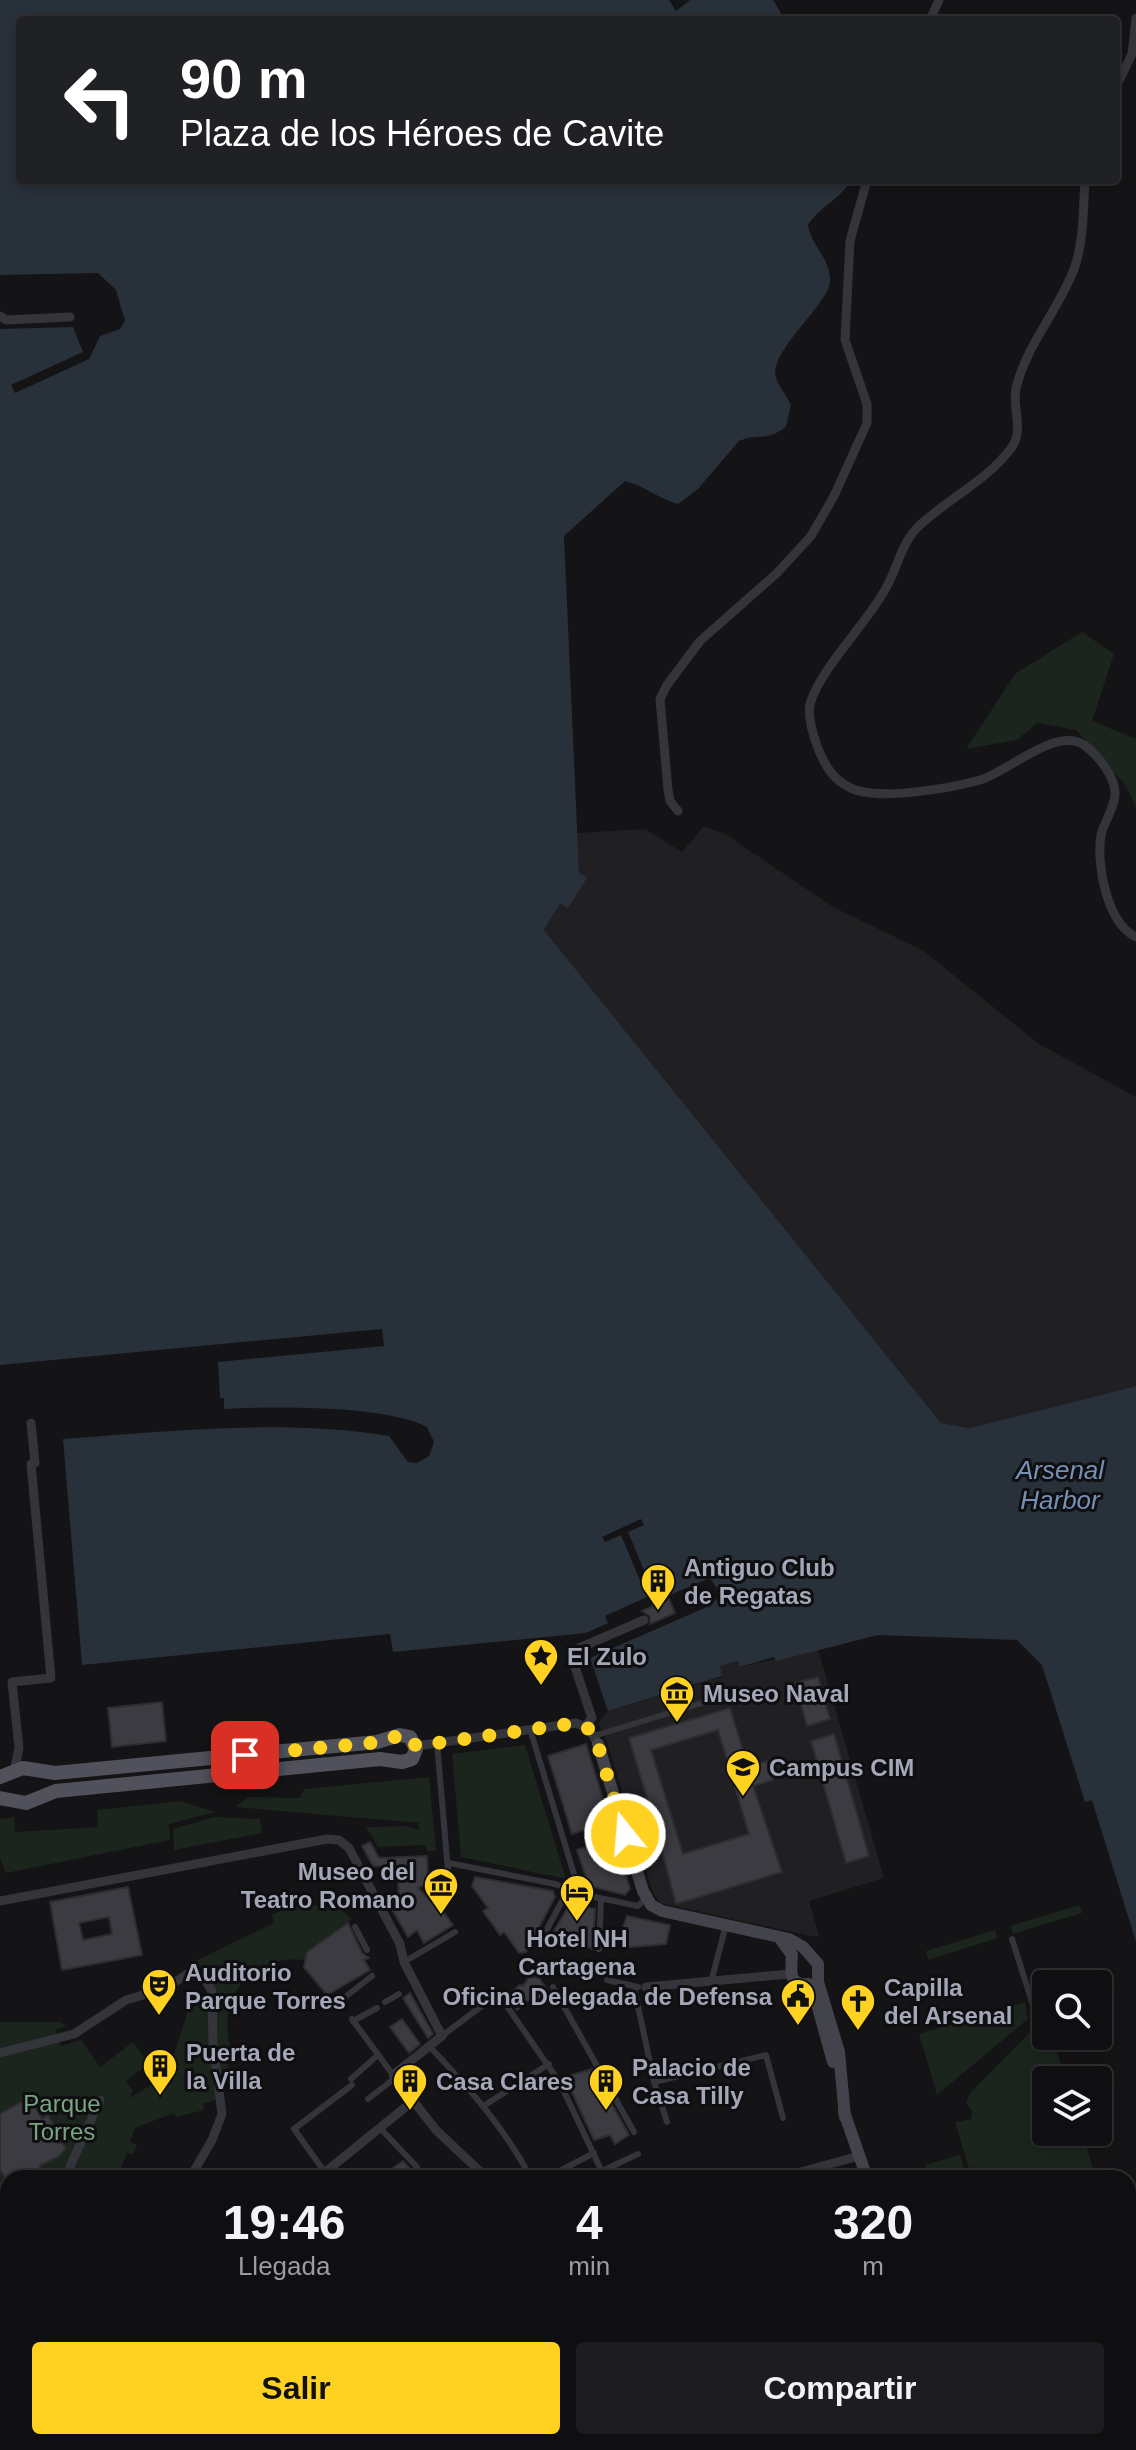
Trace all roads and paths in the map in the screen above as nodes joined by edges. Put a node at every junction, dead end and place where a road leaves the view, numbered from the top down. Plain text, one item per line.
1 (1136, 18) edge
2 (1120, 79) edge
3 (866, 184) edge
4 (1085, 184) edge
5 (0, 316) edge
6 (70, 317) dead end
7 (678, 811) dead end
8 (1136, 937) edge
9 (31, 1423) dead end
10 (644, 1620) dead end
11 (728, 1695) dead end
12 (585, 1726) junction
13 (529, 1729) junction
14 (394, 1737) junction
15 (596, 1740) junction
16 (437, 1743) junction
17 (416, 1746) junction
18 (19, 1748) junction
19 (395, 1760) junction
20 (31, 1770) junction
21 (8, 1774) edge
22 (0, 1798) edge
23 (17, 1801) junction
24 (32, 1801) junction
25 (568, 1890) junction
26 (580, 1894) junction
27 (646, 1898) junction
28 (601, 1899) junction
29 (0, 1901) edge
30 (726, 1925) junction
31 (355, 1927) dead end
32 (546, 1931) dead end
33 (455, 1932) dead end
34 (767, 1933) junction
35 (1012, 1939) dead end
36 (599, 1949) dead end
37 (367, 1950) dead end
38 (813, 1958) junction
39 (404, 1962) junction
40 (791, 1969) junction
41 (819, 1972) junction
42 (372, 1976) dead end
43 (607, 1980) dead end
44 (711, 1982) junction
45 (804, 1984) junction
46 (553, 1987) dead end
47 (634, 1987) junction
48 (646, 1987) joint
49 (399, 1994) dead end
50 (344, 1998) dead end
51 (491, 1999) dead end
52 (502, 1999) dead end
53 (385, 2002) dead end
54 (1032, 2002) edge
55 (377, 2008) dead end
56 (442, 2036) junction
57 (429, 2046) junction
58 (0, 2053) edge
59 (378, 2055) junction
60 (549, 2064) junction
61 (394, 2076) junction
62 (654, 2082) junction
63 (368, 2099) dead end
64 (100, 2100) dead end
65 (413, 2101) junction
66 (485, 2105) junction
67 (845, 2117) junction
68 (783, 2118) dead end
69 (667, 2122) dead end
70 (380, 2128) junction
71 (634, 2132) dead end
72 (594, 2153) junction
73 (638, 2154) dead end
74 (859, 2156) junction
75 (417, 2167) dead end
76 (69, 2170) edge
77 (195, 2170) edge
78 (320, 2170) edge
79 (331, 2170) edge
80 (478, 2170) edge
81 (527, 2170) edge
82 (561, 2170) edge
83 (601, 2170) edge
84 (610, 2170) edge
85 (808, 2170) edge
86 (865, 2170) edge

1 - 2 street
3 - 7 street
4 - 8 street
5 - 6 street
9 - 18 street
10 - 12 street
11 - 15 street
12 - 13 street
12 - 15 street
13 - 16 street
13 - 26 street
14 - 17 main road
14 - 19 main road
14 - 20 main road
15 - 27 main road
16 - 17 street
16 - 25 street
17 - 19 main road
18 - 20 street
18 - 21 street
19 - 24 main road
20 - 21 main road
20 - 24 main road
21 - 23 main road
22 - 23 main road
23 - 24 main road
25 - 26 street
25 - 32 street
26 - 28 street
27 - 28 street
27 - 30 main road
28 - 36 street
29 - 39 street
30 - 34 main road
30 - 44 street
31 - 37 street
33 - 39 street
34 - 38 main road
34 - 40 main road
35 - 54 street
38 - 40 main road
38 - 41 main road
39 - 56 street
40 - 44 street
40 - 45 main road
41 - 45 main road
41 - 67 main road
42 - 50 street
43 - 47 street
44 - 48 street
45 - 67 main road
46 - 71 street
47 - 48 street
47 - 62 street
49 - 53 street
51 - 56 street
52 - 60 street
55 - 59 street
56 - 57 street
57 - 61 street
57 - 66 street
58 - 77 street
59 - 61 street
59 - 78 street
60 - 66 street
60 - 72 street
61 - 63 street
61 - 65 street
62 - 68 street
62 - 69 street
64 - 76 street
65 - 70 street
65 - 80 street
66 - 81 street
67 - 74 main road
70 - 75 street
70 - 79 street
72 - 82 street
72 - 83 street
73 - 84 street
74 - 85 street
74 - 86 main road

